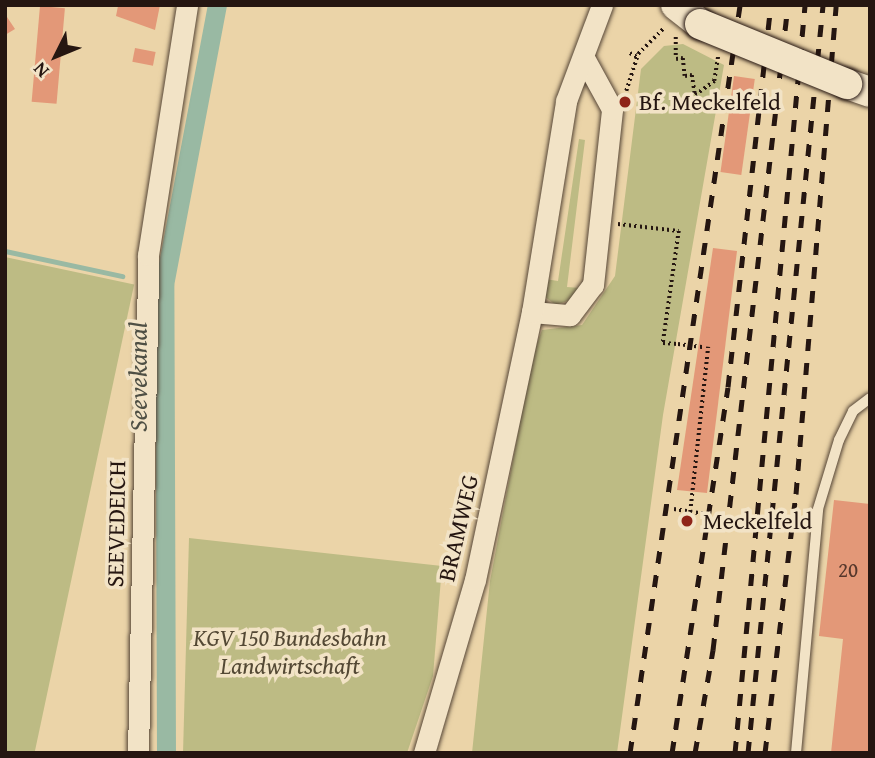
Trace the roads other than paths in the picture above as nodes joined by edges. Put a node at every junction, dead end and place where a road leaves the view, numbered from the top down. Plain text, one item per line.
1 (187, 5) edge
2 (602, 5) edge
3 (670, 17) edge
4 (584, 58) junction
5 (858, 88) edge
6 (532, 312) junction
7 (870, 397) edge
8 (138, 753) edge
9 (424, 753) edge
10 (796, 753) edge

1 - 8 street, SEEVEDEICH
2 - 4 street, BRAMWEG
3 - 5 street, bridge
4 - 6 street, BRAMWEG
4 - 6 street
6 - 9 street, BRAMWEG
7 - 10 lane

